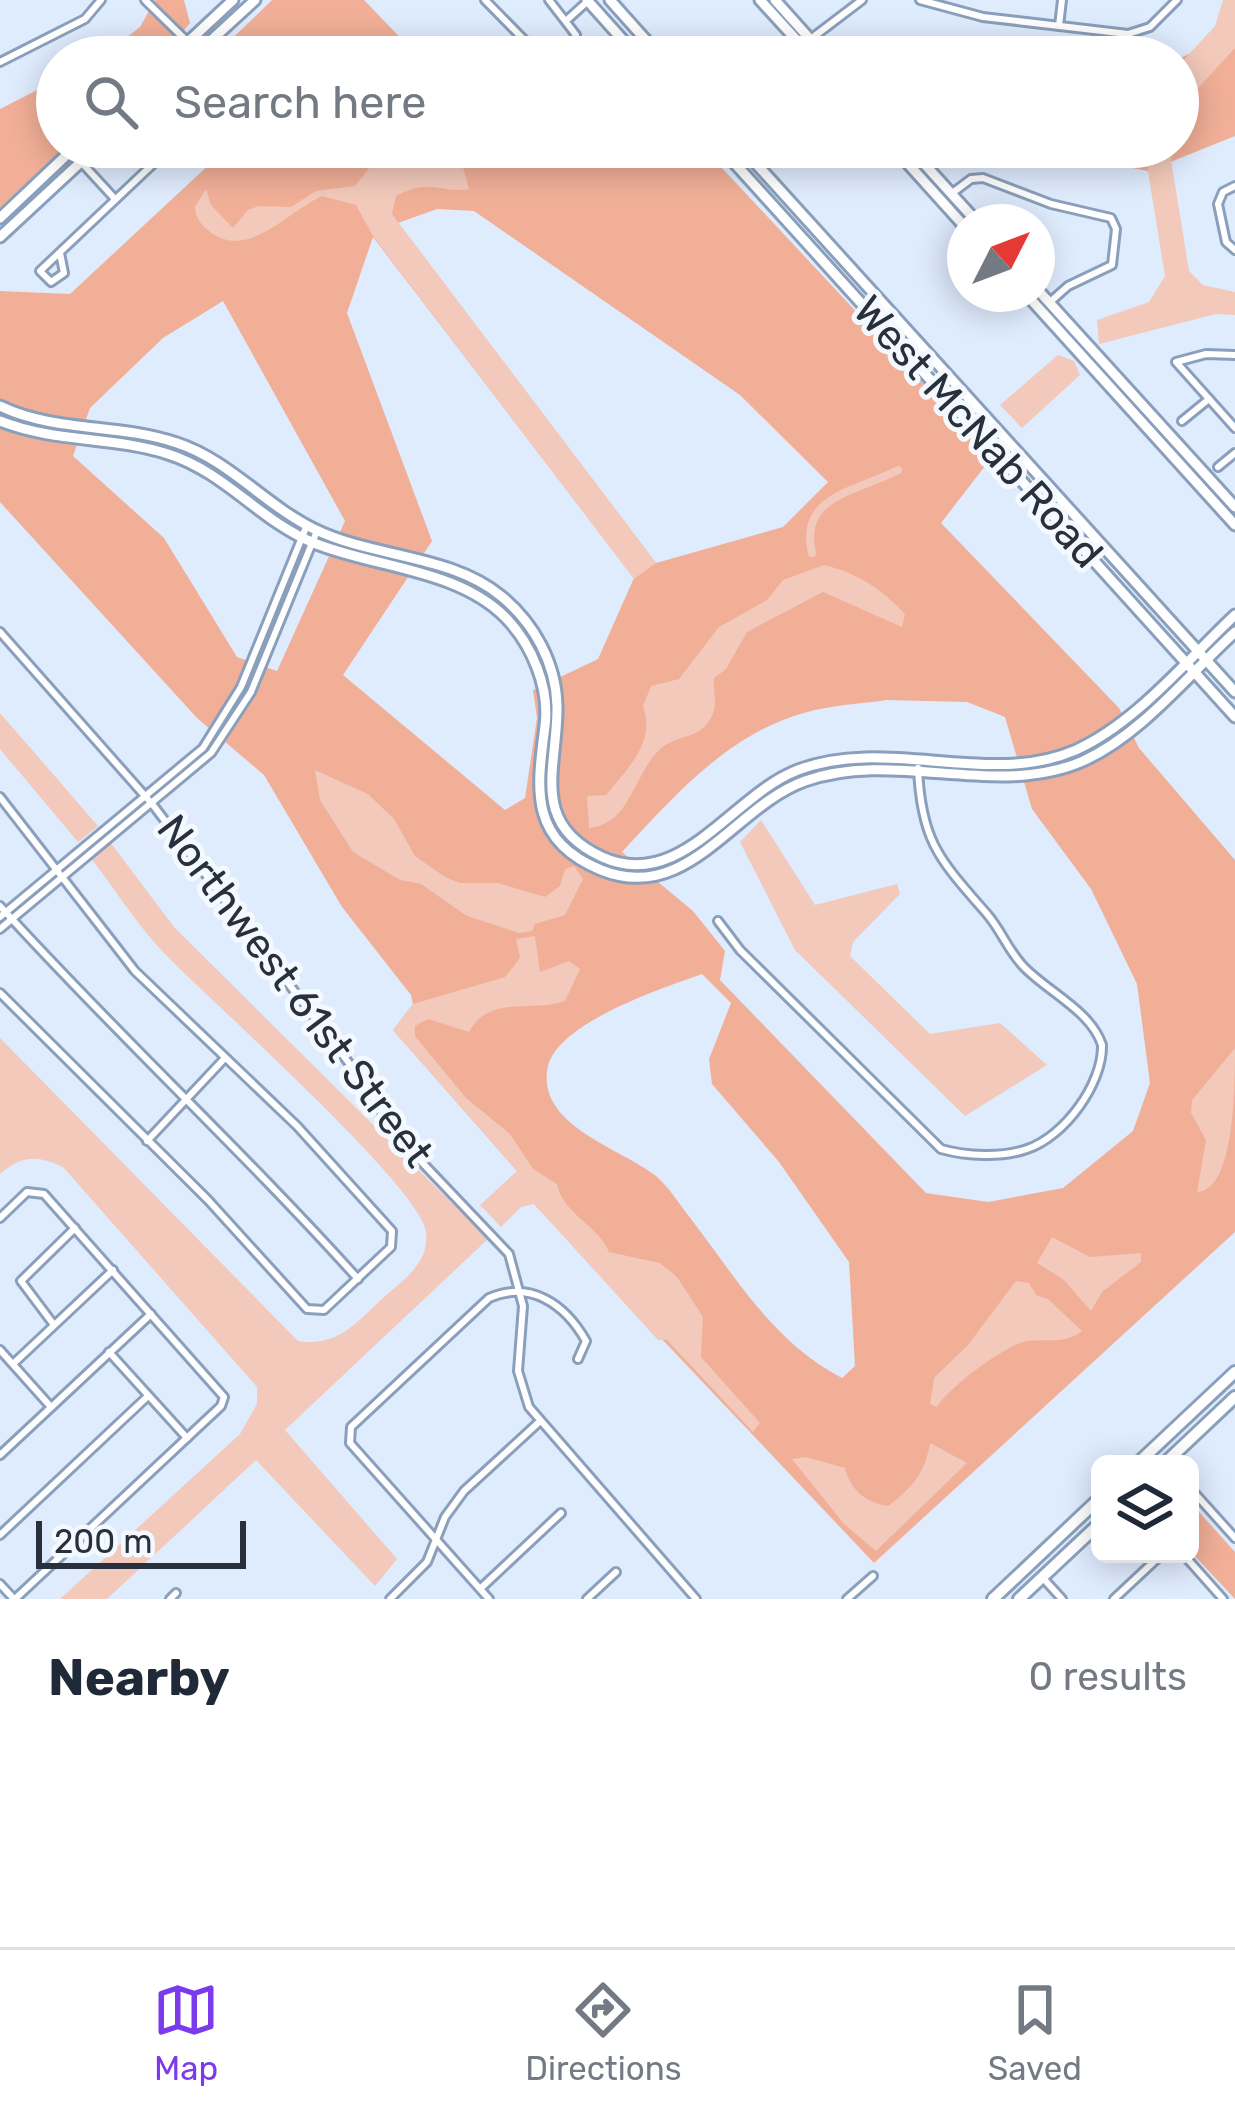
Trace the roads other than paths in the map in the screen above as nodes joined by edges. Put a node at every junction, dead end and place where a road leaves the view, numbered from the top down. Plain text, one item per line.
1 (101, 0) edge
2 (145, 0) edge
3 (233, 0) edge
4 (255, 0) edge
5 (485, 0) edge
6 (549, 0) edge
7 (588, 0) edge
8 (610, 0) edge
9 (760, 0) edge
10 (775, 0) edge
11 (862, 0) edge
12 (1062, 0) edge
13 (1177, 0) edge
14 (924, 1) edge
15 (568, 20) junction
16 (1059, 26) junction
17 (51, 36) edge
18 (183, 36) edge
19 (195, 36) edge
20 (216, 36) edge
21 (520, 36) edge
22 (575, 36) edge
23 (620, 36) edge
24 (642, 36) edge
25 (800, 36) edge
26 (801, 36) edge
27 (812, 36) edge
28 (36, 44) edge
29 (0, 62) edge
30 (53, 168) edge
31 (75, 168) edge
32 (87, 168) edge
33 (148, 168) edge
34 (739, 168) edge
35 (761, 168) edge
36 (915, 168) edge
37 (925, 168) edge
38 (1235, 186) edge
39 (947, 198) junction
40 (115, 199) junction
41 (951, 204) edge
42 (954, 204) edge
43 (1051, 204) edge
44 (1055, 205) edge
45 (0, 218) edge
46 (0, 237) edge
47 (1235, 250) edge
48 (60, 253) junction
49 (1055, 298) edge
50 (1055, 308) edge
51 (1042, 312) edge
52 (1235, 355) edge
53 (1209, 399) junction
54 (0, 406) edge
55 (0, 421) edge
56 (1182, 421) dead end
57 (1235, 428) edge
58 (1235, 453) edge
59 (1219, 467) dead end
60 (1235, 507) edge
61 (1235, 525) edge
62 (309, 534) junction
63 (1235, 616) edge
64 (0, 632) edge
65 (1235, 632) edge
66 (1201, 655) junction
67 (1185, 662) junction
68 (1194, 672) junction
69 (1235, 692) edge
70 (1235, 717) edge
71 (918, 758) junction
72 (974, 767) junction
73 (919, 771) junction
74 (0, 797) edge
75 (150, 801) junction
76 (672, 857) junction
77 (690, 863) junction
78 (55, 868) junction
79 (61, 876) junction
80 (4, 914) edge
81 (718, 921) dead end
82 (0, 929) edge
83 (0, 993) edge
84 (225, 1058) junction
85 (186, 1099) junction
86 (147, 1141) junction
87 (0, 1218) edge
88 (75, 1228) junction
89 (113, 1270) junction
90 (358, 1279) junction
91 (521, 1289) junction
92 (151, 1314) junction
93 (54, 1325) junction
94 (0, 1350) edge
95 (110, 1352) junction
96 (578, 1359) dead end
97 (13, 1364) junction
98 (1235, 1372) edge
99 (148, 1396) junction
100 (1235, 1397) edge
101 (51, 1407) junction
102 (1183, 1421) junction
103 (538, 1423) junction
104 (187, 1438) junction
105 (0, 1455) edge
106 (1147, 1455) edge
107 (1169, 1455) edge
108 (1174, 1455) edge
109 (1199, 1498) edge
110 (1091, 1506) edge
111 (561, 1513) dead end
112 (1091, 1531) edge
113 (0, 1535) edge
114 (1235, 1538) edge
115 (437, 1541) junction
116 (1152, 1563) edge
117 (1192, 1563) edge
118 (616, 1572) dead end
119 (873, 1576) dead end
120 (1042, 1577) junction
121 (0, 1584) edge
122 (480, 1589) junction
123 (14, 1599) edge
124 (390, 1599) edge
125 (489, 1599) edge
126 (586, 1599) edge
127 (697, 1599) edge
128 (847, 1599) edge
129 (993, 1599) edge
130 (1019, 1599) edge
131 (1062, 1599) edge
132 (1114, 1599) edge
133 (1223, 1599) edge

1 - 17 street
2 - 18 street
3 - 19 street
4 - 20 street
5 - 21 street
6 - 15 street
7 - 15 street
7 - 23 street
8 - 24 street
9 - 25 street
10 - 26 street
11 - 27 street
12 - 16 street
13 - 16 street
14 - 16 street
15 - 22 street
28 - 29 street
30 - 45 street
31 - 46 street
32 - 40 street
33 - 40 street
34 - 67 street, West McNab Road
35 - 66 street, West McNab Road
36 - 39 street
37 - 39 street
38 - 47 street
39 - 41 street
39 - 42 street
39 - 43 street
40 - 48 street
44 - 49 street
48 - 48 street
50 - 60 street
51 - 61 street
52 - 53 street
53 - 56 street
53 - 57 street
54 - 62 street
55 - 62 street
58 - 59 street
62 - 75 street
62 - 76 street
62 - 77 street
63 - 66 street
64 - 75 street, Northwest 61st Street
65 - 66 street
66 - 67 street
66 - 68 street
66 - 69 street, West McNab Road
67 - 68 street, West McNab Road
67 - 72 street
68 - 70 street, West McNab Road
68 - 72 street
71 - 72 street
71 - 73 street
71 - 76 street
72 - 73 street
73 - 77 street
73 - 81 street
74 - 78 street
75 - 78 street
75 - 79 street
75 - 91 street, Northwest 61st Street
76 - 77 street
78 - 79 street
78 - 80 street
79 - 80 street
79 - 84 street
80 - 82 street
80 - 85 street
83 - 86 street
84 - 85 street
84 - 90 street
85 - 86 street
85 - 90 street
86 - 90 street
87 - 88 street
88 - 89 street
88 - 93 street
89 - 92 street
89 - 93 street
91 - 96 street
91 - 103 street
91 - 115 street
92 - 95 street
92 - 104 street
93 - 97 street
94 - 97 street
95 - 99 street
95 - 101 street
97 - 101 street
98 - 102 main road
99 - 104 street
99 - 113 street
100 - 108 main road
101 - 105 street
102 - 106 main road
102 - 107 main road
103 - 115 street
103 - 127 street
104 - 123 street
109 - 114 street
110 - 129 main road
111 - 122 street
112 - 120 main road
115 - 122 street
115 - 124 street
116 - 132 street
117 - 133 street
118 - 126 street
119 - 128 street
120 - 130 main road
120 - 131 street
121 - 123 street
122 - 125 street

